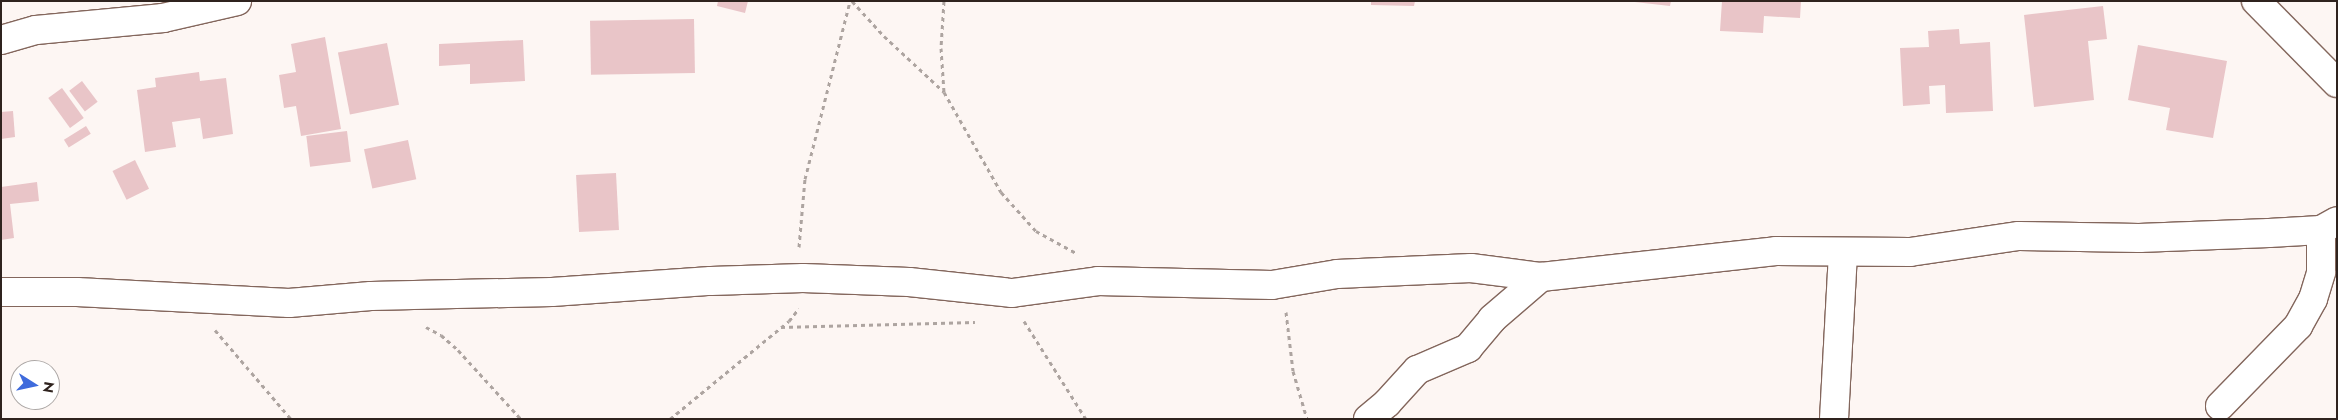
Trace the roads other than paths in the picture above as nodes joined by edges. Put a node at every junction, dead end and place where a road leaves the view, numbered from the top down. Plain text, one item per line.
1 (237, 1) edge
2 (2256, 1) edge
3 (1, 40) edge
4 (2337, 83) edge
5 (2329, 226) edge
6 (1843, 252) junction
7 (1541, 277) junction
8 (1, 292) edge
9 (2220, 406) dead end
10 (1368, 419) edge
11 (1834, 419) edge

1 - 3 street
2 - 4 street
5 - 6 street
5 - 9 street
6 - 7 street
6 - 11 street
7 - 8 street
7 - 10 street

